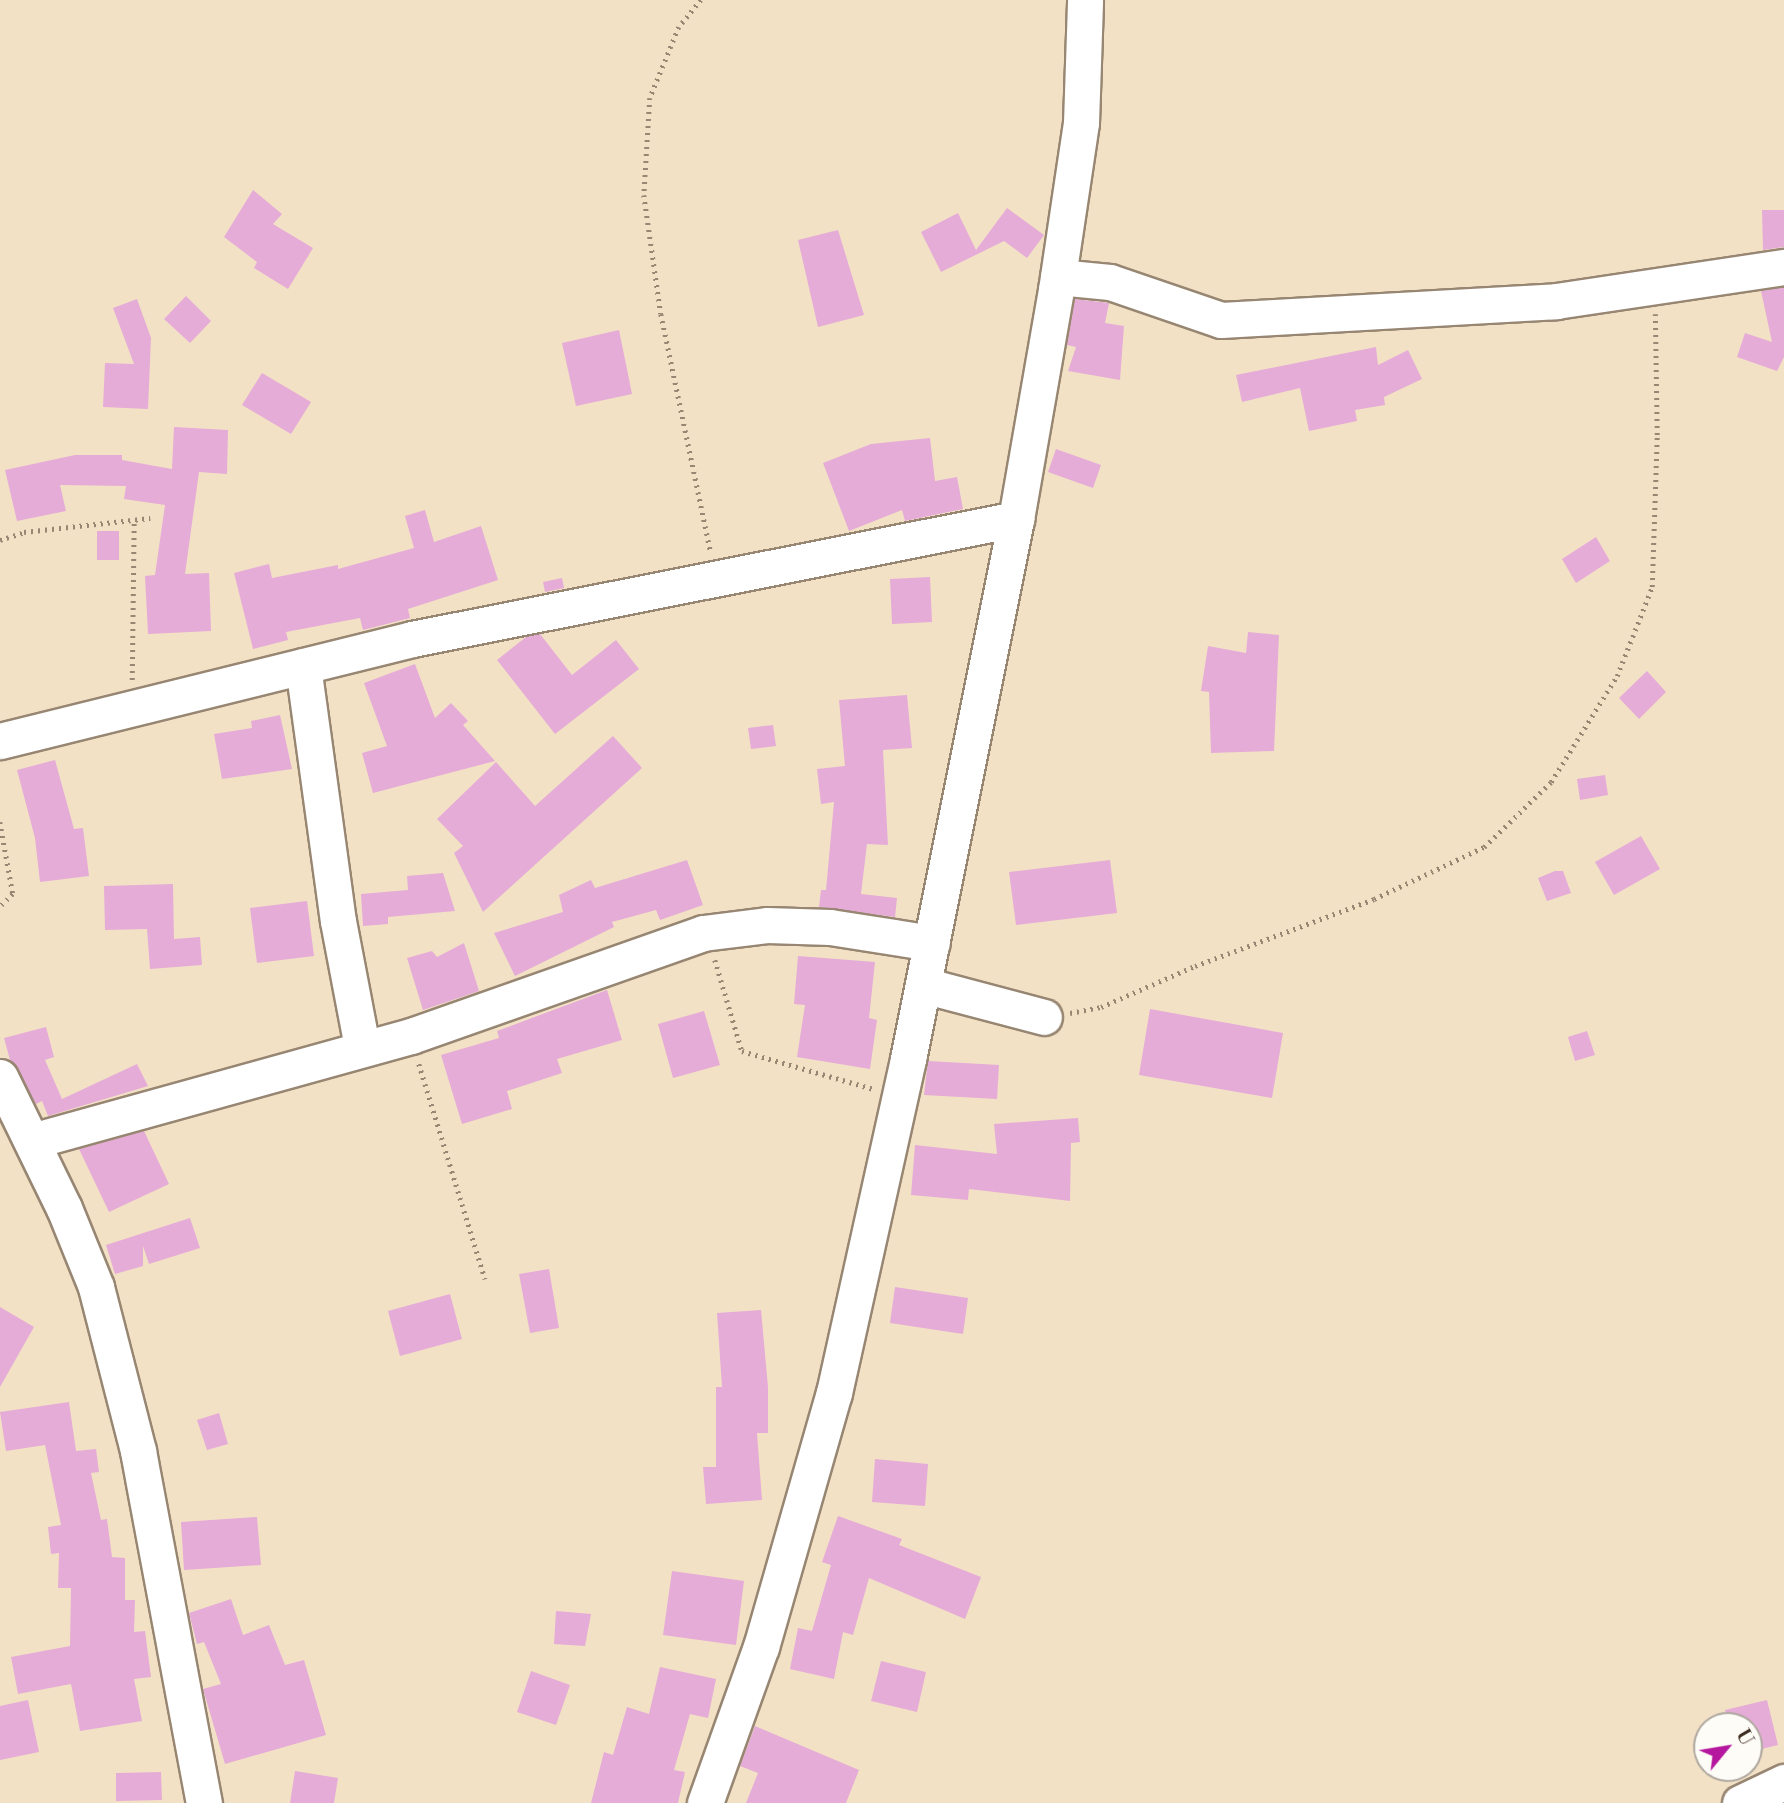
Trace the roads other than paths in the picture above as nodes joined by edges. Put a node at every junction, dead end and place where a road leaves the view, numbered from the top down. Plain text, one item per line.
1 (1085, 0) edge
2 (1784, 267) edge
3 (1058, 276) junction
4 (1016, 519) junction
5 (303, 666) junction
6 (0, 741) edge
7 (932, 943) junction
8 (923, 985) junction
9 (1044, 1017) road end
10 (362, 1047) junction
11 (2, 1088) edge
12 (32, 1142) junction
13 (1784, 1782) edge
14 (204, 1803) edge
15 (705, 1803) edge
16 (1740, 1803) edge

1 - 3 street
2 - 3 street
3 - 4 street
4 - 5 street
4 - 7 street
5 - 6 street
5 - 10 street
7 - 8 street
7 - 10 street
8 - 9 street
8 - 15 street
10 - 12 street
11 - 12 street
12 - 14 street
13 - 16 street

